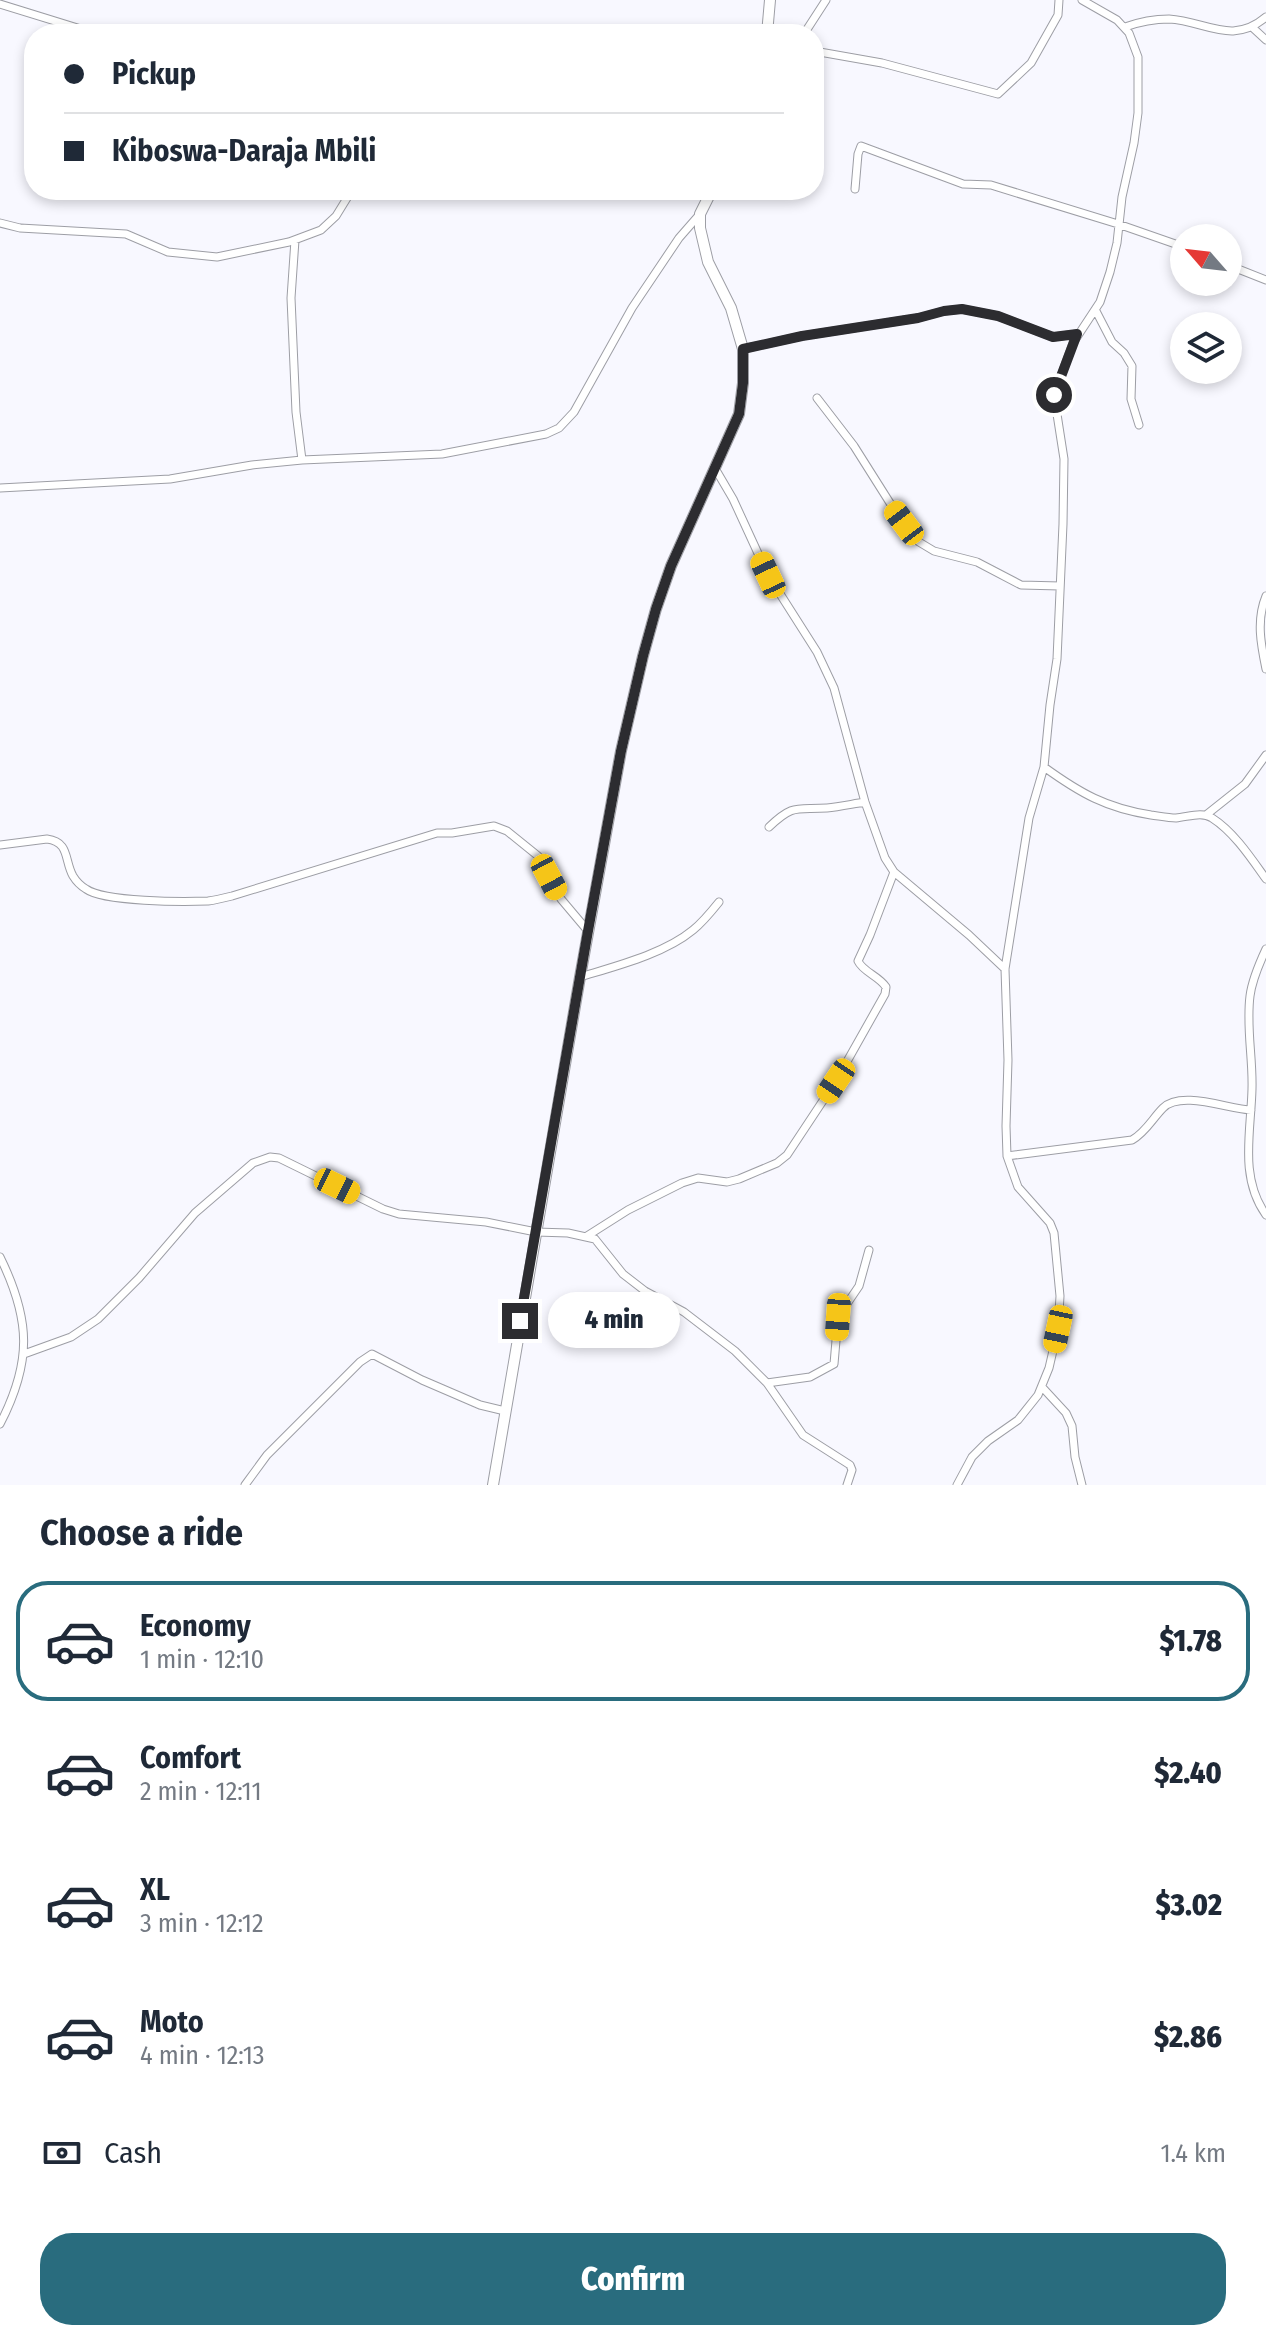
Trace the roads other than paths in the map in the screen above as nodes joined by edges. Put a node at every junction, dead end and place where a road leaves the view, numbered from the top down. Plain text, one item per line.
1 (770, 0) edge
2 (826, 0) edge
3 (1059, 0) edge
4 (1082, 0) edge
5 (0, 4) edge
6 (1266, 17) edge
7 (65, 24) edge
8 (768, 24) edge
9 (810, 24) edge
10 (1125, 27) junction
11 (1253, 28) junction
12 (1266, 40) edge
13 (824, 53) edge
14 (855, 189) dead end
15 (346, 200) edge
16 (707, 200) edge
17 (700, 214) junction
18 (0, 223) edge
19 (1118, 224) junction
20 (295, 240) junction
21 (1170, 242) edge
22 (1242, 271) edge
23 (1266, 280) edge
24 (1096, 311) junction
25 (1077, 334) junction
26 (743, 349) junction
27 (817, 398) dead end
28 (1139, 425) dead end
29 (302, 460) junction
30 (716, 470) junction
31 (0, 488) edge
32 (1060, 586) junction
33 (1266, 596) edge
34 (1266, 669) edge
35 (1266, 755) edge
36 (1044, 767) junction
37 (865, 802) junction
38 (1206, 815) junction
39 (769, 827) dead end
40 (0, 845) edge
41 (894, 872) junction
42 (1266, 879) edge
43 (719, 902) dead end
44 (588, 931) junction
45 (1266, 949) edge
46 (1005, 969) junction
47 (580, 977) junction
48 (1251, 1110) junction
49 (1007, 1156) junction
50 (1266, 1215) edge
51 (536, 1232) junction
52 (587, 1236) junction
53 (869, 1250) dead end
54 (0, 1257) edge
55 (24, 1354) junction
56 (767, 1383) junction
57 (1042, 1387) junction
58 (505, 1411) junction
59 (0, 1424) edge
60 (245, 1485) edge
61 (493, 1485) edge
62 (847, 1485) edge
63 (957, 1485) edge
64 (1082, 1485) edge

1 - 8 main road
2 - 9 street
3 - 13 street
4 - 10 street
5 - 7 street
6 - 11 street
10 - 11 street
10 - 19 street
11 - 12 street
14 - 19 street
15 - 20 street
16 - 17 main road
17 - 26 main road
17 - 29 street
18 - 20 street
19 - 21 street
19 - 24 street
20 - 29 street
22 - 23 street
24 - 25 street
24 - 28 street
25 - 26 street
25 - 32 street
26 - 30 main road
27 - 32 street
29 - 31 street
30 - 37 street
30 - 44 main road
32 - 36 street
33 - 34 street
35 - 38 street
36 - 38 street
36 - 46 street
37 - 39 street
37 - 41 street
38 - 42 street
40 - 44 street
41 - 46 street
41 - 52 street
43 - 47 street
44 - 47 main road
45 - 48 street
46 - 49 street
47 - 51 main road
48 - 49 street
48 - 50 street
49 - 57 street
51 - 52 street
51 - 55 street
51 - 58 main road
52 - 56 street
53 - 56 street
54 - 55 street
55 - 59 street
56 - 62 street
57 - 63 street
57 - 64 street
58 - 60 street
58 - 61 main road

